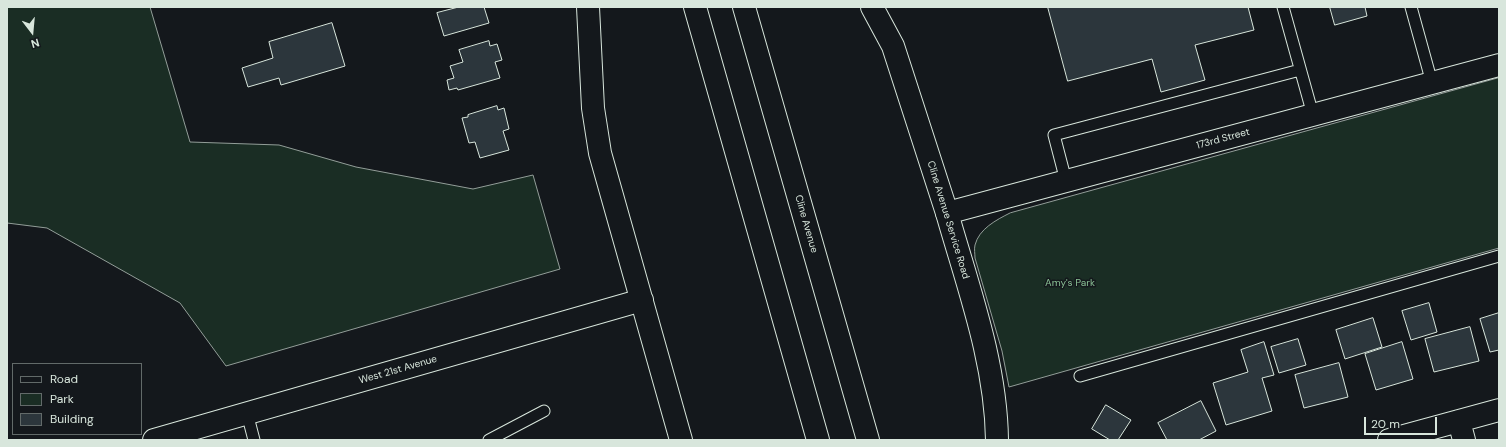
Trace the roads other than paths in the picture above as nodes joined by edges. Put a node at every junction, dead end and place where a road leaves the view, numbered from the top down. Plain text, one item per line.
1 (588, 7) edge
2 (695, 7) edge
3 (744, 7) edge
4 (872, 7) edge
5 (1283, 7) edge
6 (1411, 7) edge
7 (1499, 65) edge
8 (1300, 70) junction
9 (1432, 83) junction
10 (1313, 115) junction
11 (1066, 181) junction
12 (947, 213) junction
13 (1499, 256) edge
14 (642, 300) junction
15 (1080, 376) dead end
16 (544, 410) dead end
17 (1499, 410) edge
18 (247, 413) junction
19 (1462, 431) edge
20 (154, 440) edge
21 (254, 440) edge
22 (489, 440) edge
23 (681, 440) edge
24 (818, 440) edge
25 (868, 440) edge
26 (997, 440) edge
27 (1389, 440) edge

1 - 14 main road
2 - 24 main road
3 - 25 main road, Cline Avenue
4 - 12 main road, Cline Avenue Service Road
5 - 8 lane
6 - 9 lane
7 - 9 main road, 173rd Street
8 - 10 lane
8 - 11 lane
9 - 10 main road, 173rd Street
10 - 11 main road, 173rd Street
11 - 12 main road, 173rd Street
12 - 26 main road, Cline Avenue Service Road
13 - 15 lane
14 - 18 main road, West 21st Avenue
14 - 23 main road
16 - 22 lane
17 - 19 main road
18 - 20 main road, West 21st Avenue
18 - 21 lane
19 - 27 main road

